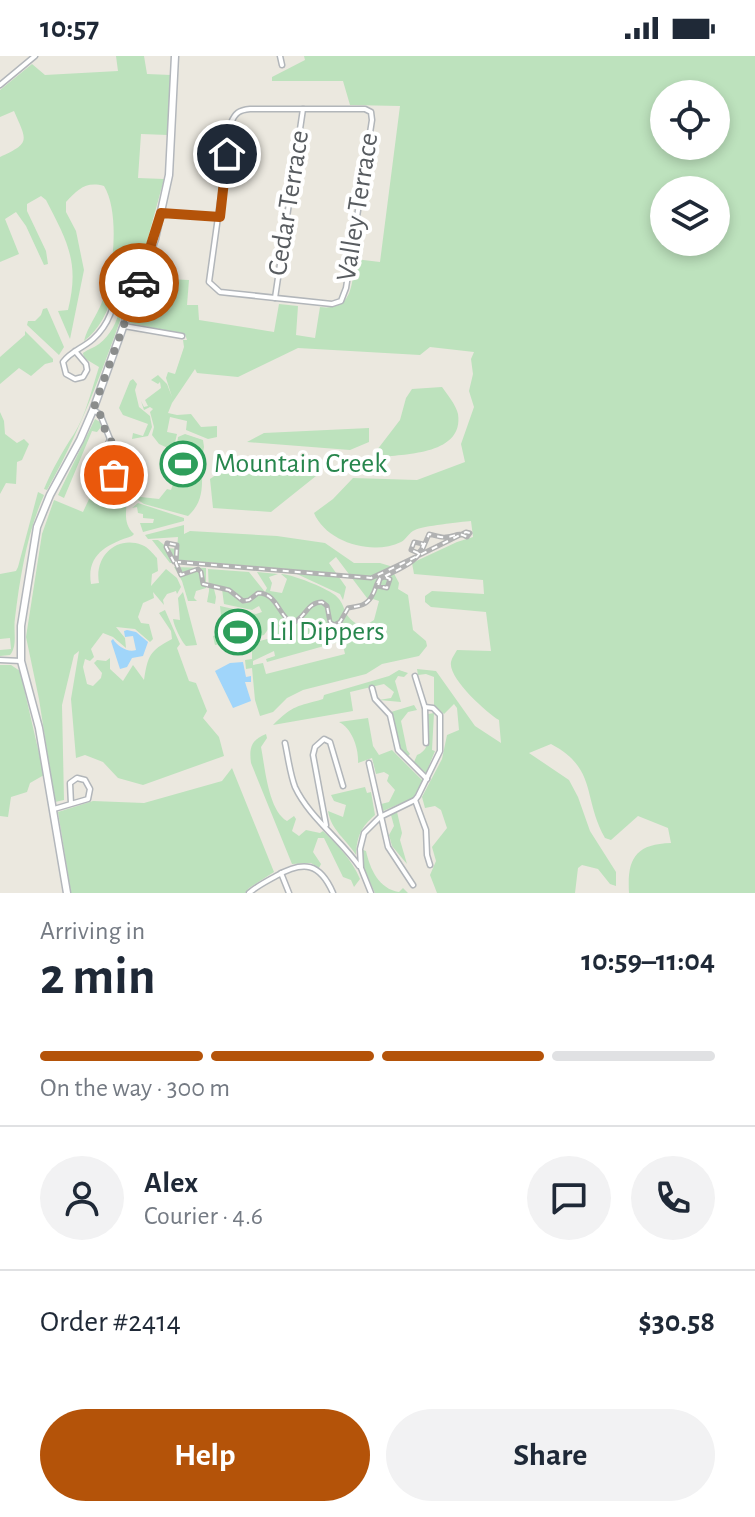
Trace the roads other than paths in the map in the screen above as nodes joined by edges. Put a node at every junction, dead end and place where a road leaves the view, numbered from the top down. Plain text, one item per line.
1 (35, 56) edge
2 (175, 56) edge
3 (280, 56) edge
4 (282, 65) dead end
5 (0, 85) edge
6 (303, 109) junction
7 (161, 213) junction
8 (220, 217) junction
9 (147, 261) junction
10 (275, 298) junction
11 (124, 326) junction
12 (182, 336) dead end
13 (75, 351) junction
14 (93, 410) junction
15 (110, 439) junction
16 (0, 660) edge
17 (21, 661) junction
18 (415, 676) dead end
19 (372, 688) dead end
20 (425, 707) junction
21 (285, 743) dead end
22 (426, 743) dead end
23 (369, 763) dead end
24 (427, 779) junction
25 (343, 786) dead end
26 (415, 800) junction
27 (71, 804) junction
28 (54, 809) junction
29 (380, 817) junction
30 (327, 827) junction
31 (430, 865) dead end
32 (361, 868) junction
33 (281, 873) junction
34 (413, 885) dead end
35 (67, 893) edge
36 (249, 893) edge
37 (289, 893) edge
38 (333, 893) edge
39 (371, 893) edge

1 - 5 street
2 - 7 main road
3 - 4 street
6 - 8 street
6 - 10 street, Cedar Terrace
6 - 10 street, Valley Terrace
7 - 8 street
7 - 9 main road
8 - 10 street
9 - 11 main road
9 - 13 street
11 - 12 street
11 - 14 main road
13 - 13 street
14 - 15 street
14 - 17 main road
15 - 15 street
16 - 17 street
17 - 28 main road
18 - 20 street
19 - 24 street
20 - 22 street
20 - 24 street
21 - 30 street
23 - 29 street
24 - 26 street
25 - 30 street
26 - 29 street
26 - 31 street
27 - 27 street
27 - 28 street
28 - 35 main road
29 - 32 street
29 - 34 street
30 - 32 street
32 - 39 street
33 - 36 street
33 - 37 street
33 - 38 street

